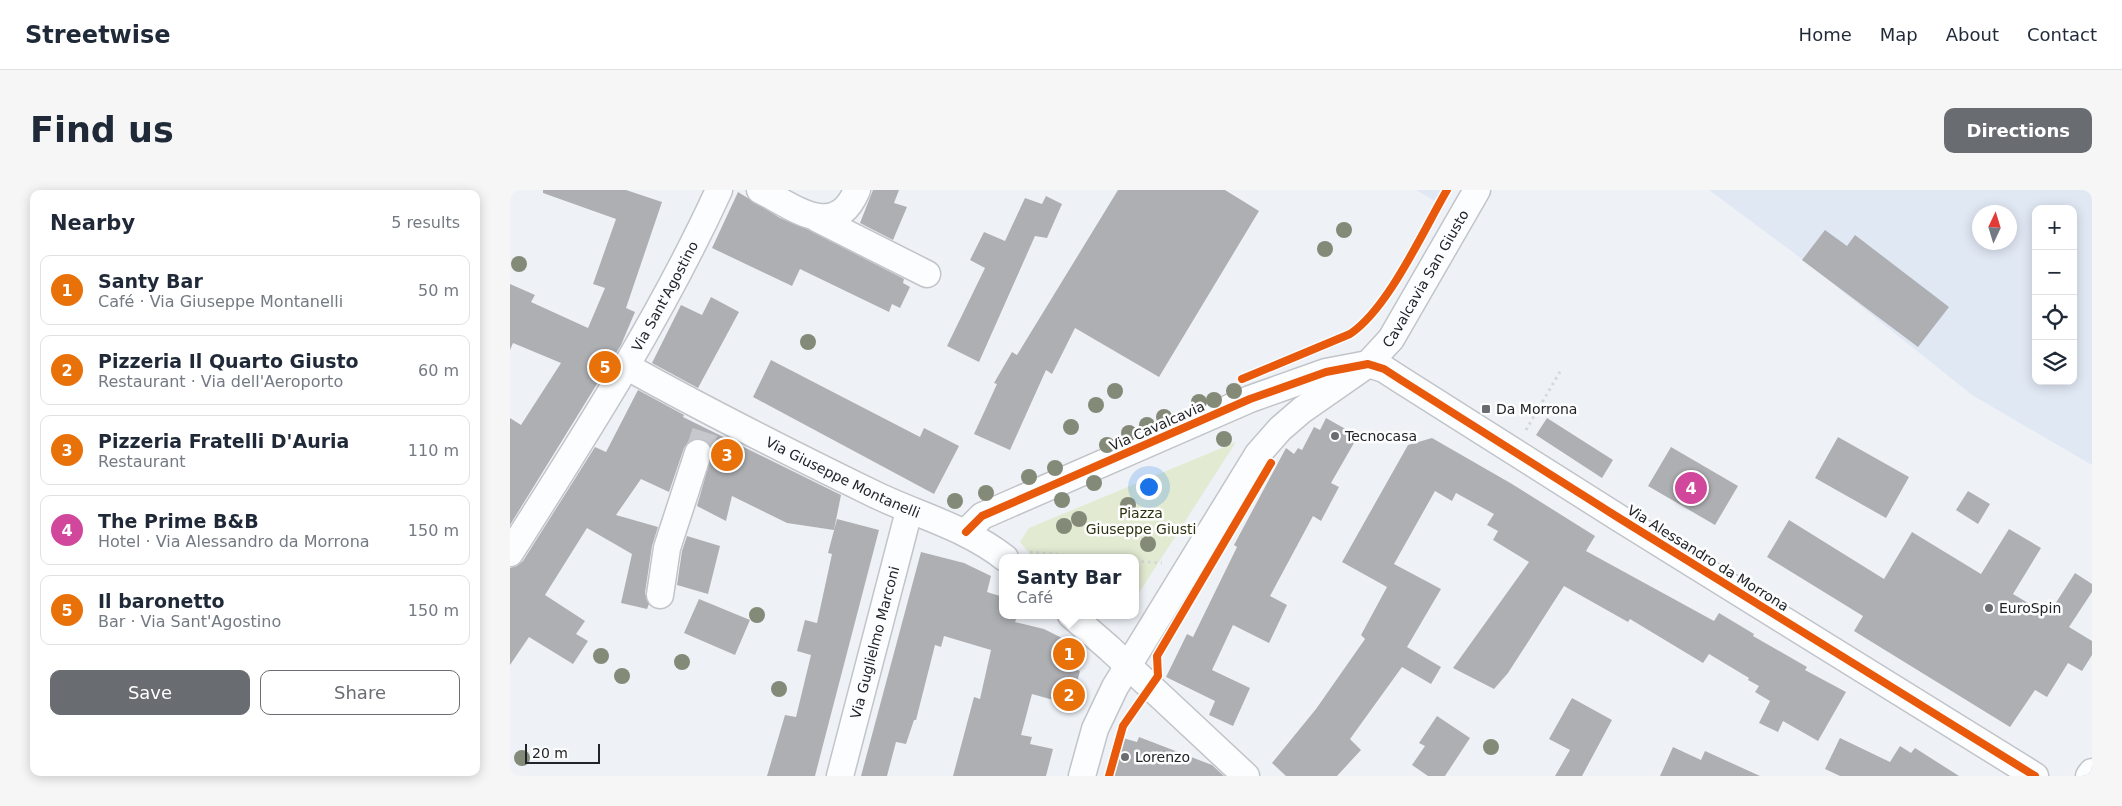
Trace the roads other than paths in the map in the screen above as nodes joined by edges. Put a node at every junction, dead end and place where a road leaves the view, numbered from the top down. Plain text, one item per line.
1 (719, 190) edge
2 (760, 190) edge
3 (857, 190) edge
4 (1477, 190) edge
5 (818, 219) junction
6 (927, 274) dead end
7 (1368, 364) junction
8 (626, 366) junction
9 (705, 433) junction
10 (909, 511) junction
11 (966, 532) junction
12 (510, 553) edge
13 (1016, 554) edge
14 (660, 595) dead end
15 (1075, 619) edge
16 (1128, 666) junction
17 (2092, 772) edge
18 (840, 776) edge
19 (1082, 776) edge
20 (1246, 776) edge
21 (2035, 776) edge
22 (2089, 776) edge

1 - 8 street, Via Sant'Agostino
2 - 5 street
3 - 5 street
4 - 7 street, Cavalcavia San Giusto
5 - 6 street
7 - 11 street, Via Cavalcavia
7 - 16 street
7 - 21 street, Via Alessandro da Morrona
8 - 9 street, Via Giuseppe Montanelli
8 - 12 street, Via Sant'Agostino
9 - 10 street, Via Giuseppe Montanelli
9 - 14 street
10 - 11 street, Via Giuseppe Montanelli
10 - 18 street, Via Guglielmo Marconi
11 - 13 street, Via Giuseppe Montanelli
15 - 16 street
16 - 19 street
16 - 20 street
17 - 22 street

